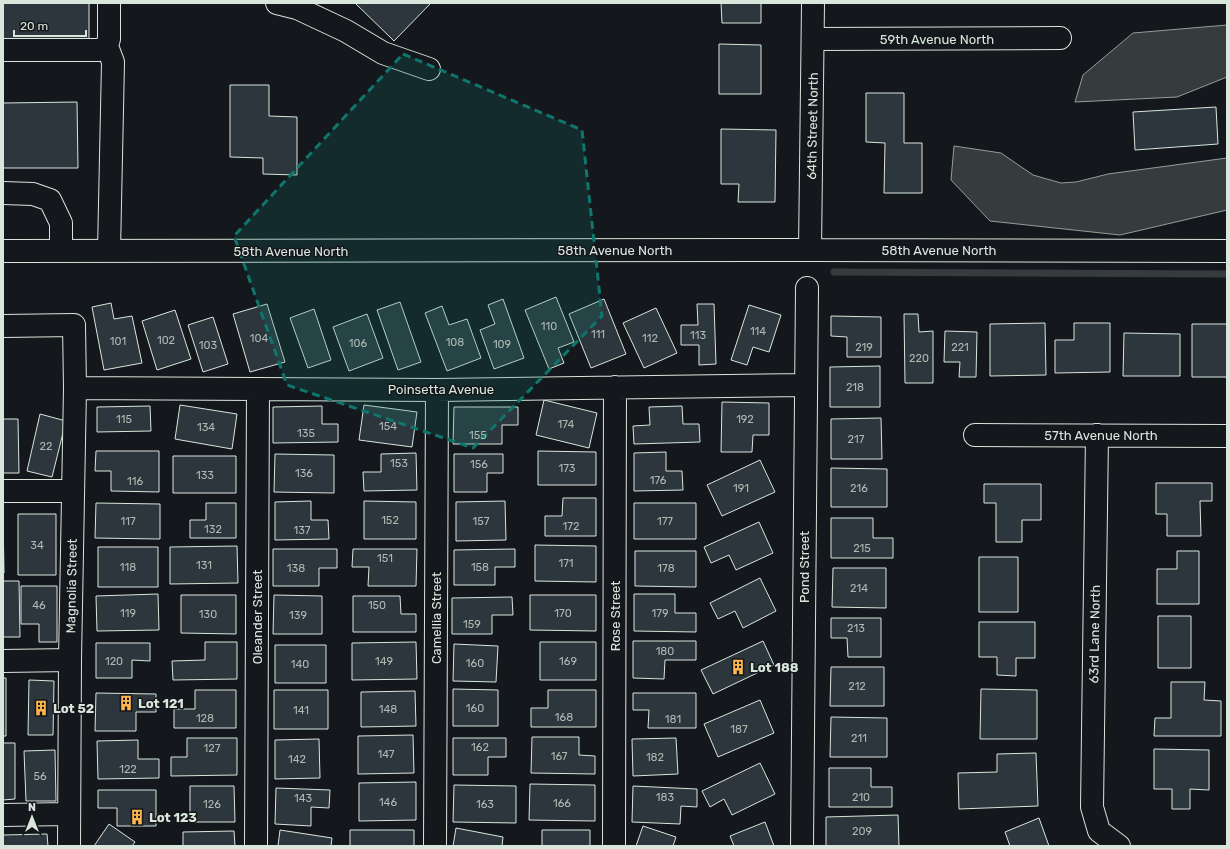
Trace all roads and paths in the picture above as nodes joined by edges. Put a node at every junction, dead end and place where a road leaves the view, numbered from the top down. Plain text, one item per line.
1 (109, 3) edge
2 (277, 3) edge
3 (813, 3) edge
4 (1060, 38) dead end
5 (813, 39) junction
6 (107, 46) junction
7 (3, 50) edge
8 (429, 69) dead end
9 (3, 193) edge
10 (810, 250) junction
11 (3, 251) edge
12 (61, 251) junction
13 (109, 251) junction
14 (1227, 251) edge
15 (807, 288) dead end
16 (3, 326) edge
17 (806, 385) junction
18 (615, 387) junction
19 (75, 388) junction
20 (258, 389) junction
21 (437, 390) junction
22 (975, 435) dead end
23 (1097, 435) junction
24 (1227, 436) edge
25 (3, 491) edge
26 (73, 491) junction
27 (70, 660) junction
28 (3, 661) edge
29 (69, 814) junction
30 (3, 815) edge
31 (69, 846) edge
32 (256, 846) edge
33 (435, 846) edge
34 (614, 846) edge
35 (802, 846) edge
36 (1119, 846) edge

1 - 6 street
2 - 8 street
3 - 5 street, 64th Street North
4 - 5 street, 59th Avenue North
5 - 10 street, 64th Street North
6 - 7 street
6 - 13 street
9 - 12 street
10 - 13 street, 58th Avenue North
10 - 14 street, 58th Avenue North
11 - 12 street, 58th Avenue North
12 - 13 street, 58th Avenue North
15 - 17 street, Pond Street
16 - 19 street, Magnolia Street
17 - 18 street, Poinsetta Avenue
17 - 35 street, Pond Street
18 - 21 street, Poinsetta Avenue
18 - 34 street, Rose Street
19 - 20 street, Poinsetta Avenue
19 - 26 street, Magnolia Street
20 - 21 street, Poinsetta Avenue
20 - 32 street, Oleander Street
21 - 33 street, Camellia Street
22 - 23 street, 57th Avenue North
23 - 24 street, 57th Avenue North
23 - 36 street, 63rd Lane North
25 - 26 street
26 - 27 street, Magnolia Street
27 - 28 street
27 - 29 street, Magnolia Street
29 - 30 street
29 - 31 street, Magnolia Street

